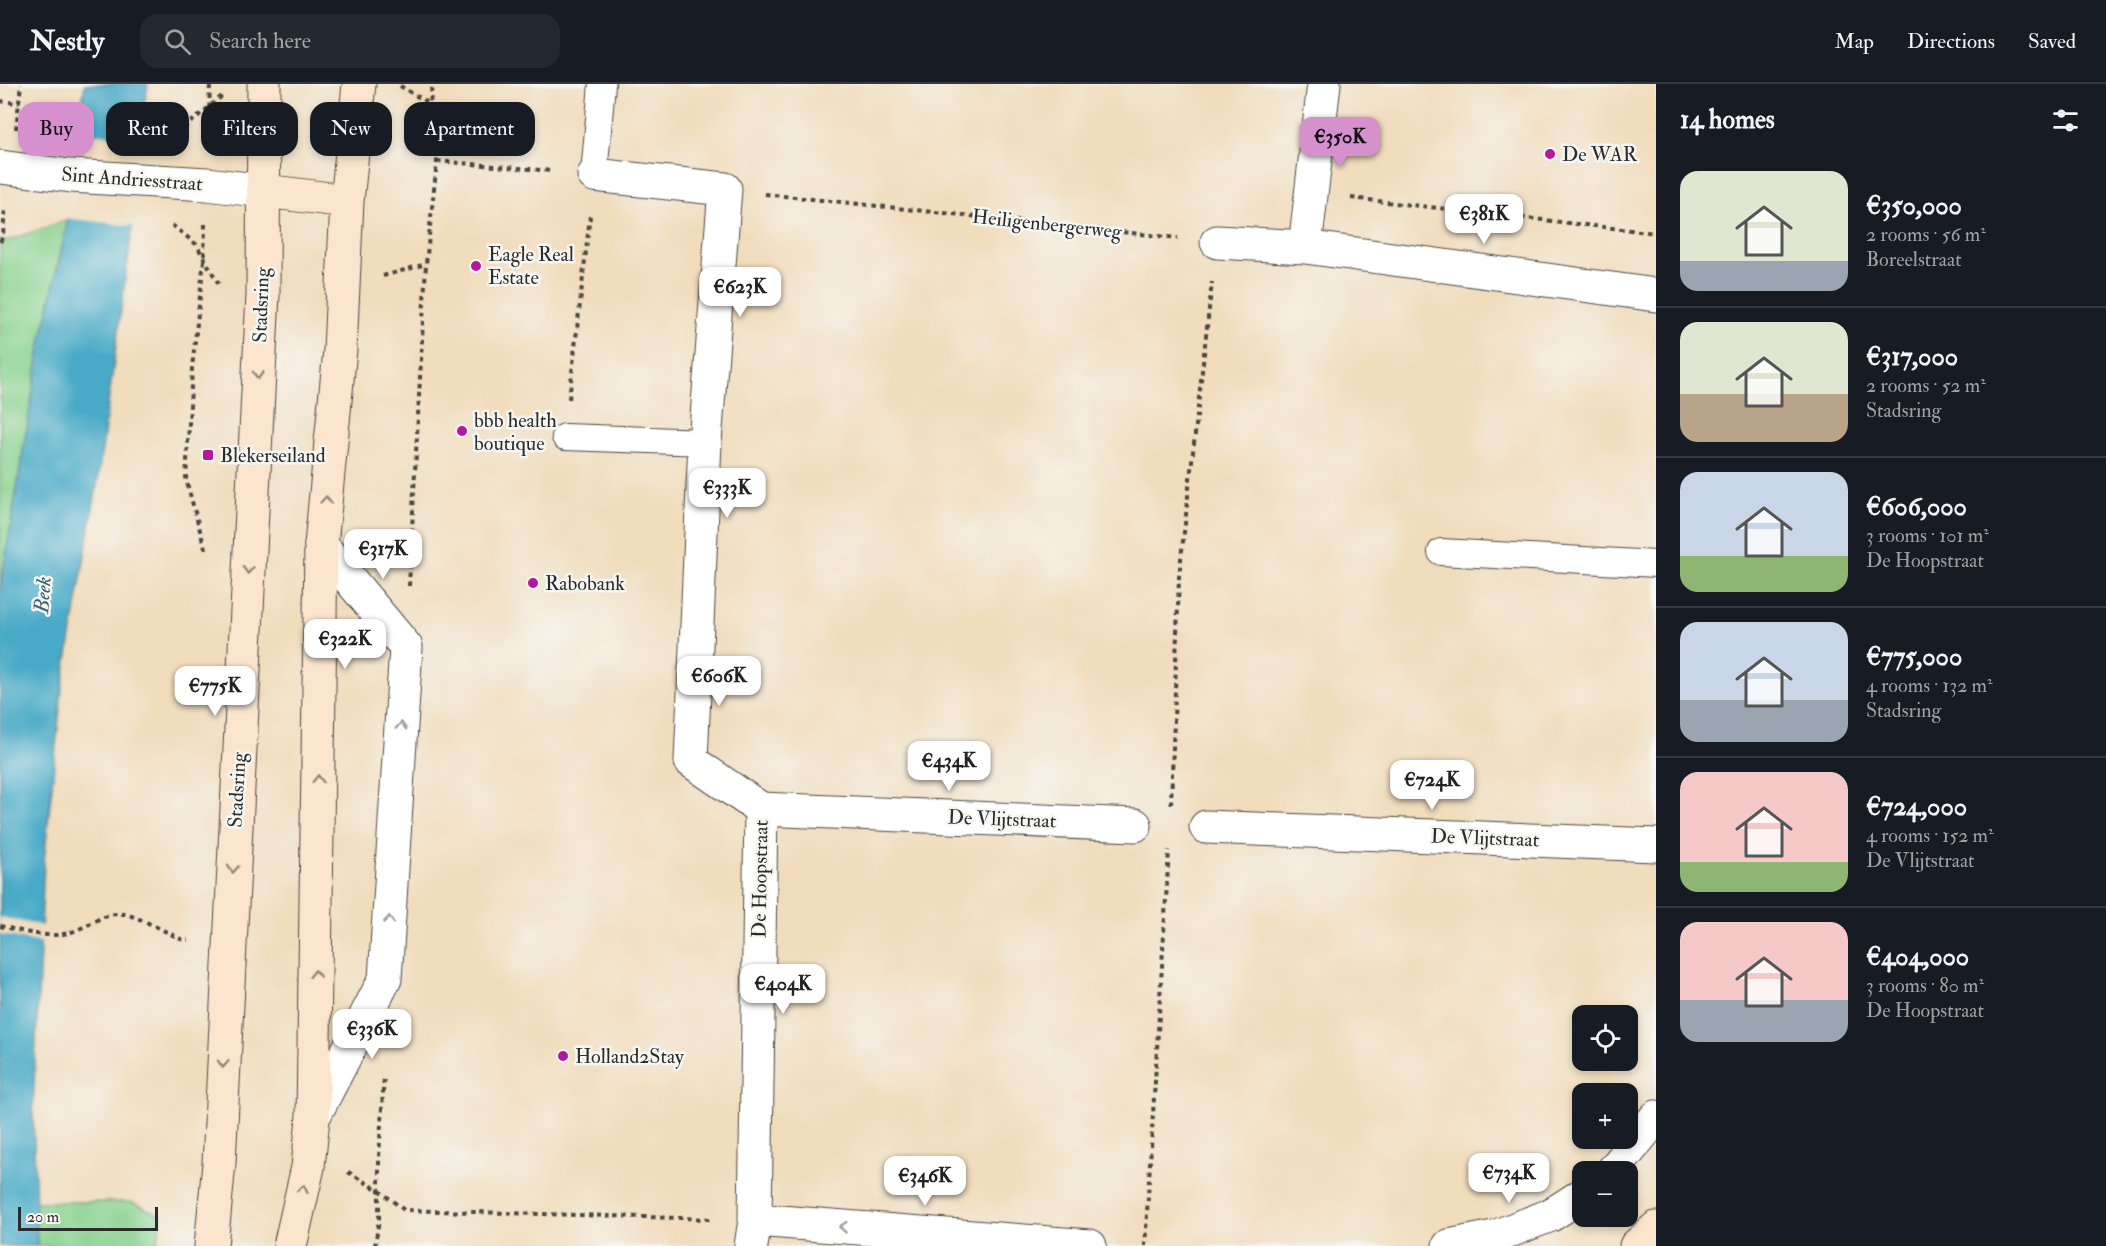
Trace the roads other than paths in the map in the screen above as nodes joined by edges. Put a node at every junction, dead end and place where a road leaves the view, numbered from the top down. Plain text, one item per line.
1 (264, 84) edge
2 (359, 84) edge
3 (602, 84) edge
4 (1324, 84) edge
5 (0, 167) edge
6 (594, 175) joint
7 (264, 190) junction
8 (346, 201) junction
9 (1217, 242) road end
10 (1305, 247) junction
11 (1656, 295) edge
12 (565, 437) road end
13 (705, 442) junction
14 (321, 545) junction
15 (1441, 552) dead end
16 (1656, 564) edge
17 (761, 809) junction
18 (1135, 825) dead end
19 (1206, 827) dead end
20 (1656, 845) edge
21 (1656, 1117) edge
22 (313, 1118) junction
23 (1621, 1161) edge
24 (1572, 1201) edge
25 (1656, 1228) edge
26 (753, 1233) edge
27 (211, 1246) edge
28 (290, 1246) edge
29 (1090, 1246) edge
30 (1449, 1246) edge
31 (1636, 1246) edge

1 - 7 main road, Stadsring
2 - 8 main road
3 - 6 lane
4 - 10 street
5 - 7 street, Sint Andriesstraat
6 - 13 street, De Hoopstraat
7 - 8 main road
7 -> 27 main road, Stadsring
14 -> 8 main road
9 - 10 street
10 - 11 street
12 - 13 lane
13 - 17 street, De Hoopstraat
22 -> 14 main road
22 -> 14 street
15 - 16 lane
17 - 18 street, De Vlijtstraat
17 - 26 street, De Hoopstraat
19 - 20 street, De Vlijtstraat
21 - 23 street
28 -> 22 main road
24 - 30 street
25 - 31 main road
29 -> 26 street

